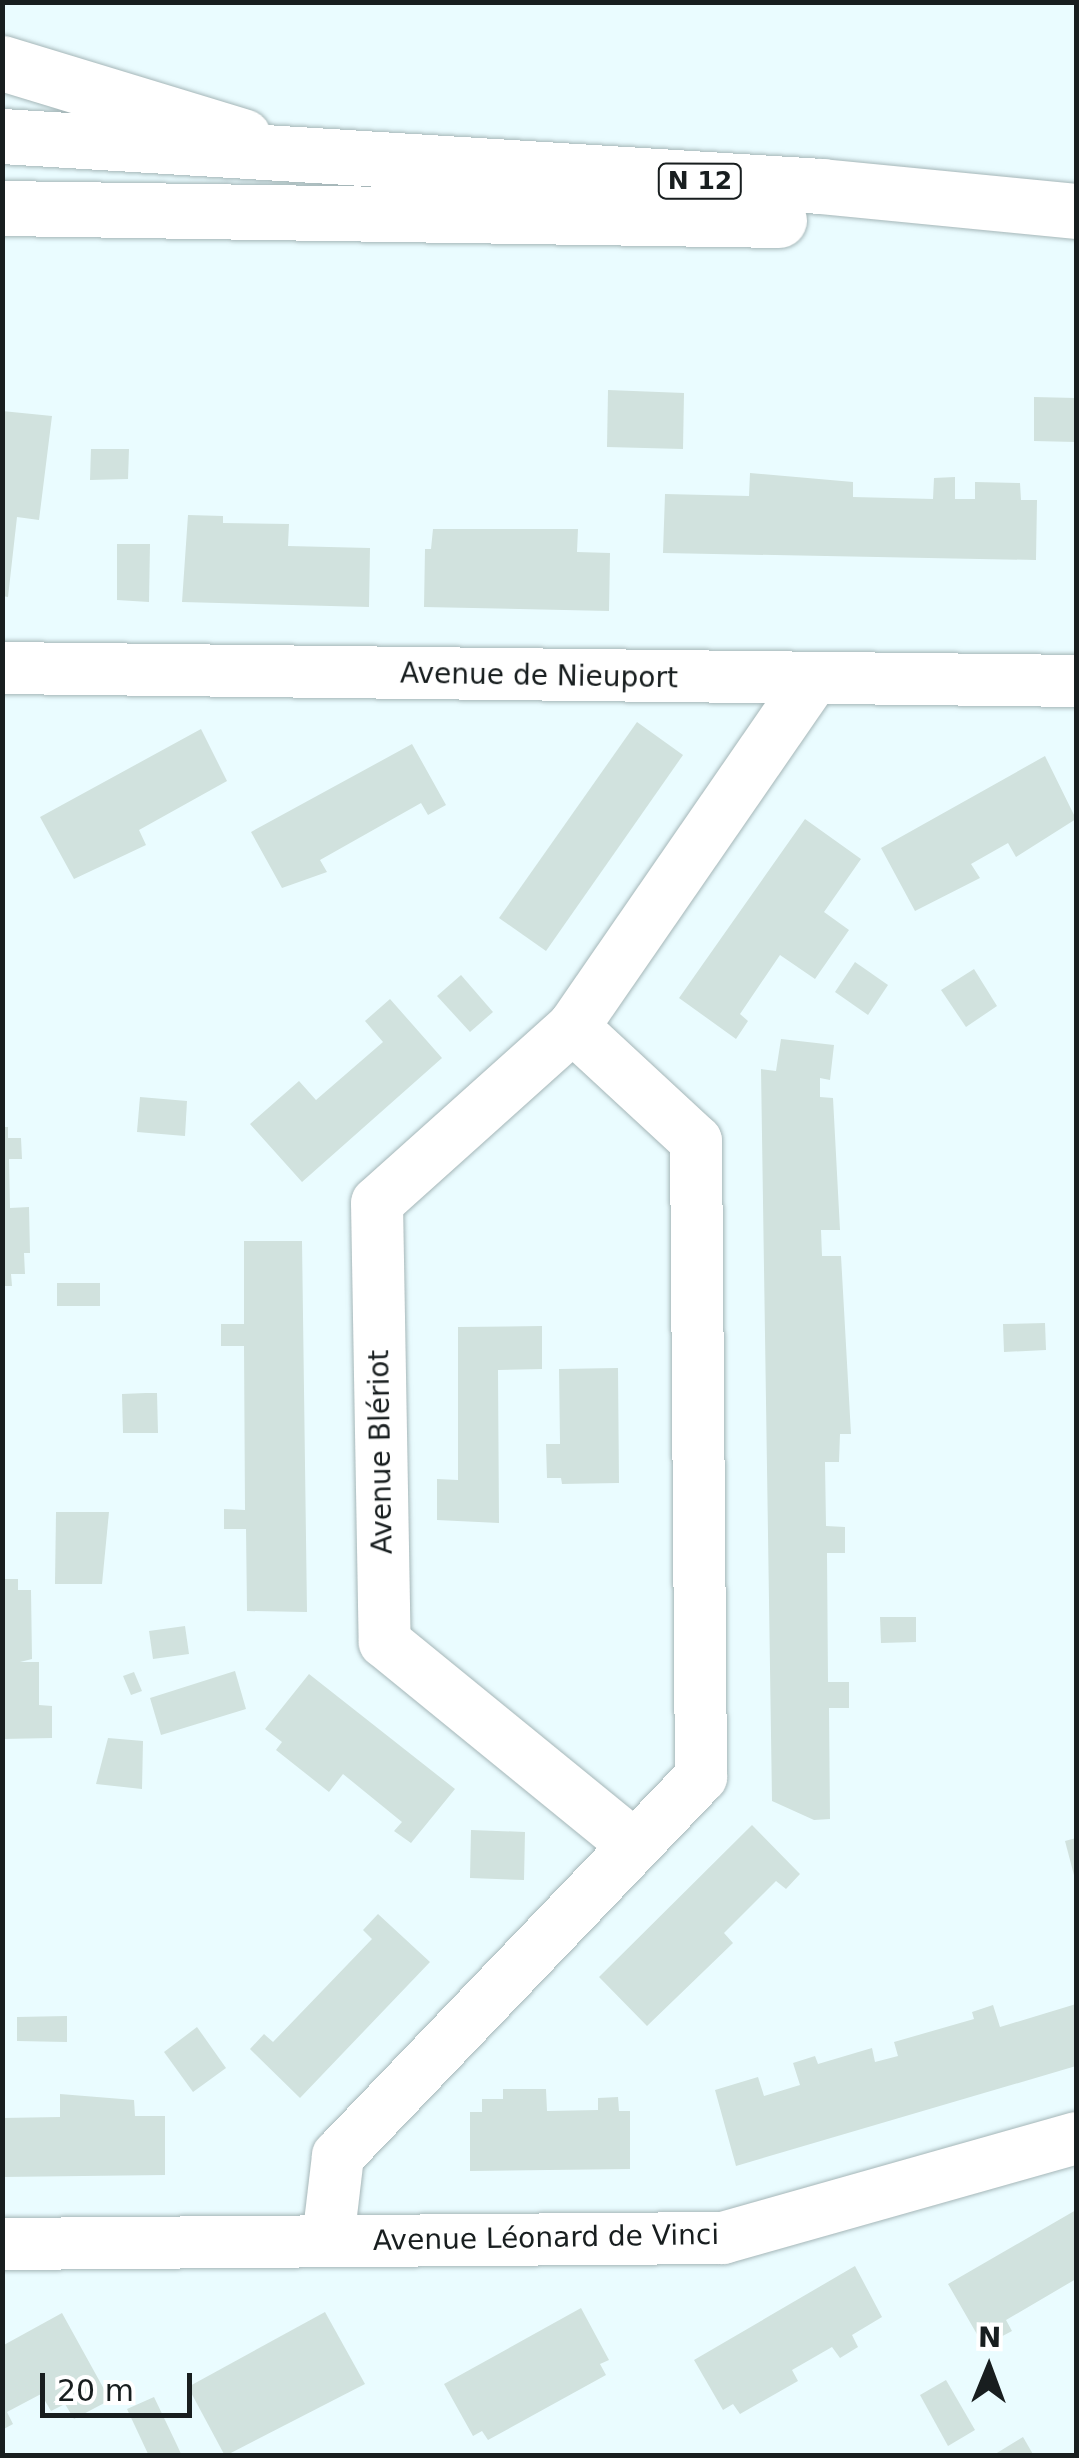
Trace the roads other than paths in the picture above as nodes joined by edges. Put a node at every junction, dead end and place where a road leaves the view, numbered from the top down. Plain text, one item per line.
1 (10, 61) edge
2 (2, 136) edge
3 (324, 156) junction
4 (2, 208) edge
5 (1076, 210) edge
6 (504, 218) junction
7 (1076, 222) edge
8 (2, 232) edge
9 (2, 668) edge
10 (812, 680) junction
11 (1076, 682) edge
12 (1076, 712) edge
13 (762, 749) junction
14 (572, 1027) junction
15 (634, 1845) junction
16 (1076, 2138) edge
17 (328, 2240) junction
18 (2, 2244) edge

1 - 3 main road, N 12
2 - 3 main road, N 12
3 - 5 main road, N 12
4 - 6 main road, N 12
6 - 7 main road, N 12
6 - 8 main road
9 - 10 street, Avenue de Nieuport
10 - 11 street, Avenue de Nieuport
10 - 13 street, Avenue Blériot
12 - 13 street
13 - 14 street, Avenue Blériot
14 - 15 street
14 - 15 street, Avenue Blériot
15 - 17 street
16 - 17 street, Avenue Léonard de Vinci
17 - 18 street, Avenue Léonard de Vinci

